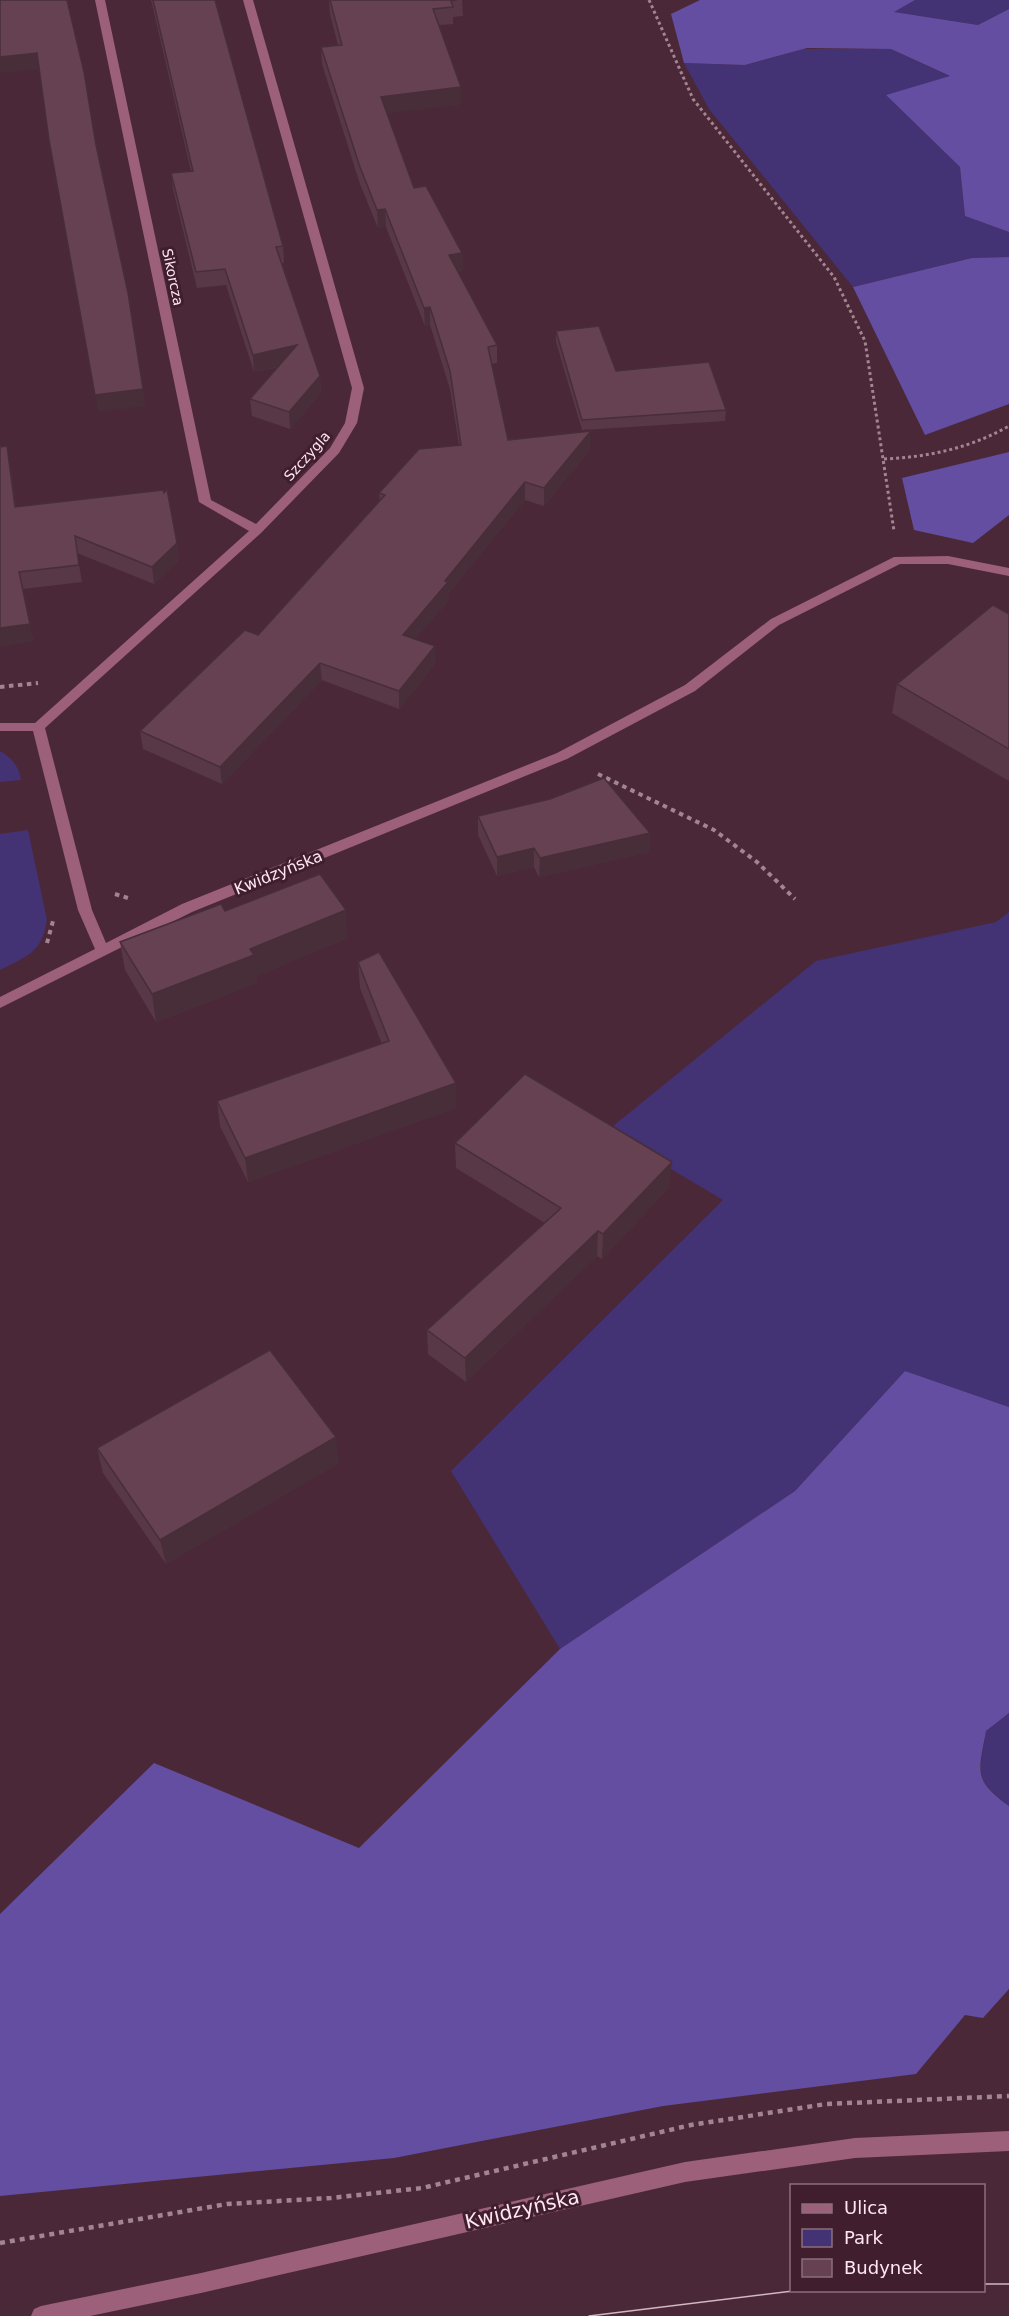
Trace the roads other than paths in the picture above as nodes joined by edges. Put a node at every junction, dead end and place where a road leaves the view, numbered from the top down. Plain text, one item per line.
1 (100, 0) edge
2 (248, 0) edge
3 (257, 530) junction
4 (1009, 572) edge
5 (0, 727) edge
6 (38, 728) junction
7 (102, 949) junction
8 (0, 1003) edge
9 (1009, 2141) edge
10 (41, 2316) edge

1 - 3 street, Sikorcza
2 - 3 street, Szczygla
3 - 6 street, Szczygla
4 - 7 street, Kwidzyńska
5 - 6 street
6 - 7 street
7 - 8 street, Kwidzyńska
9 - 10 street, Kwidzyńska

